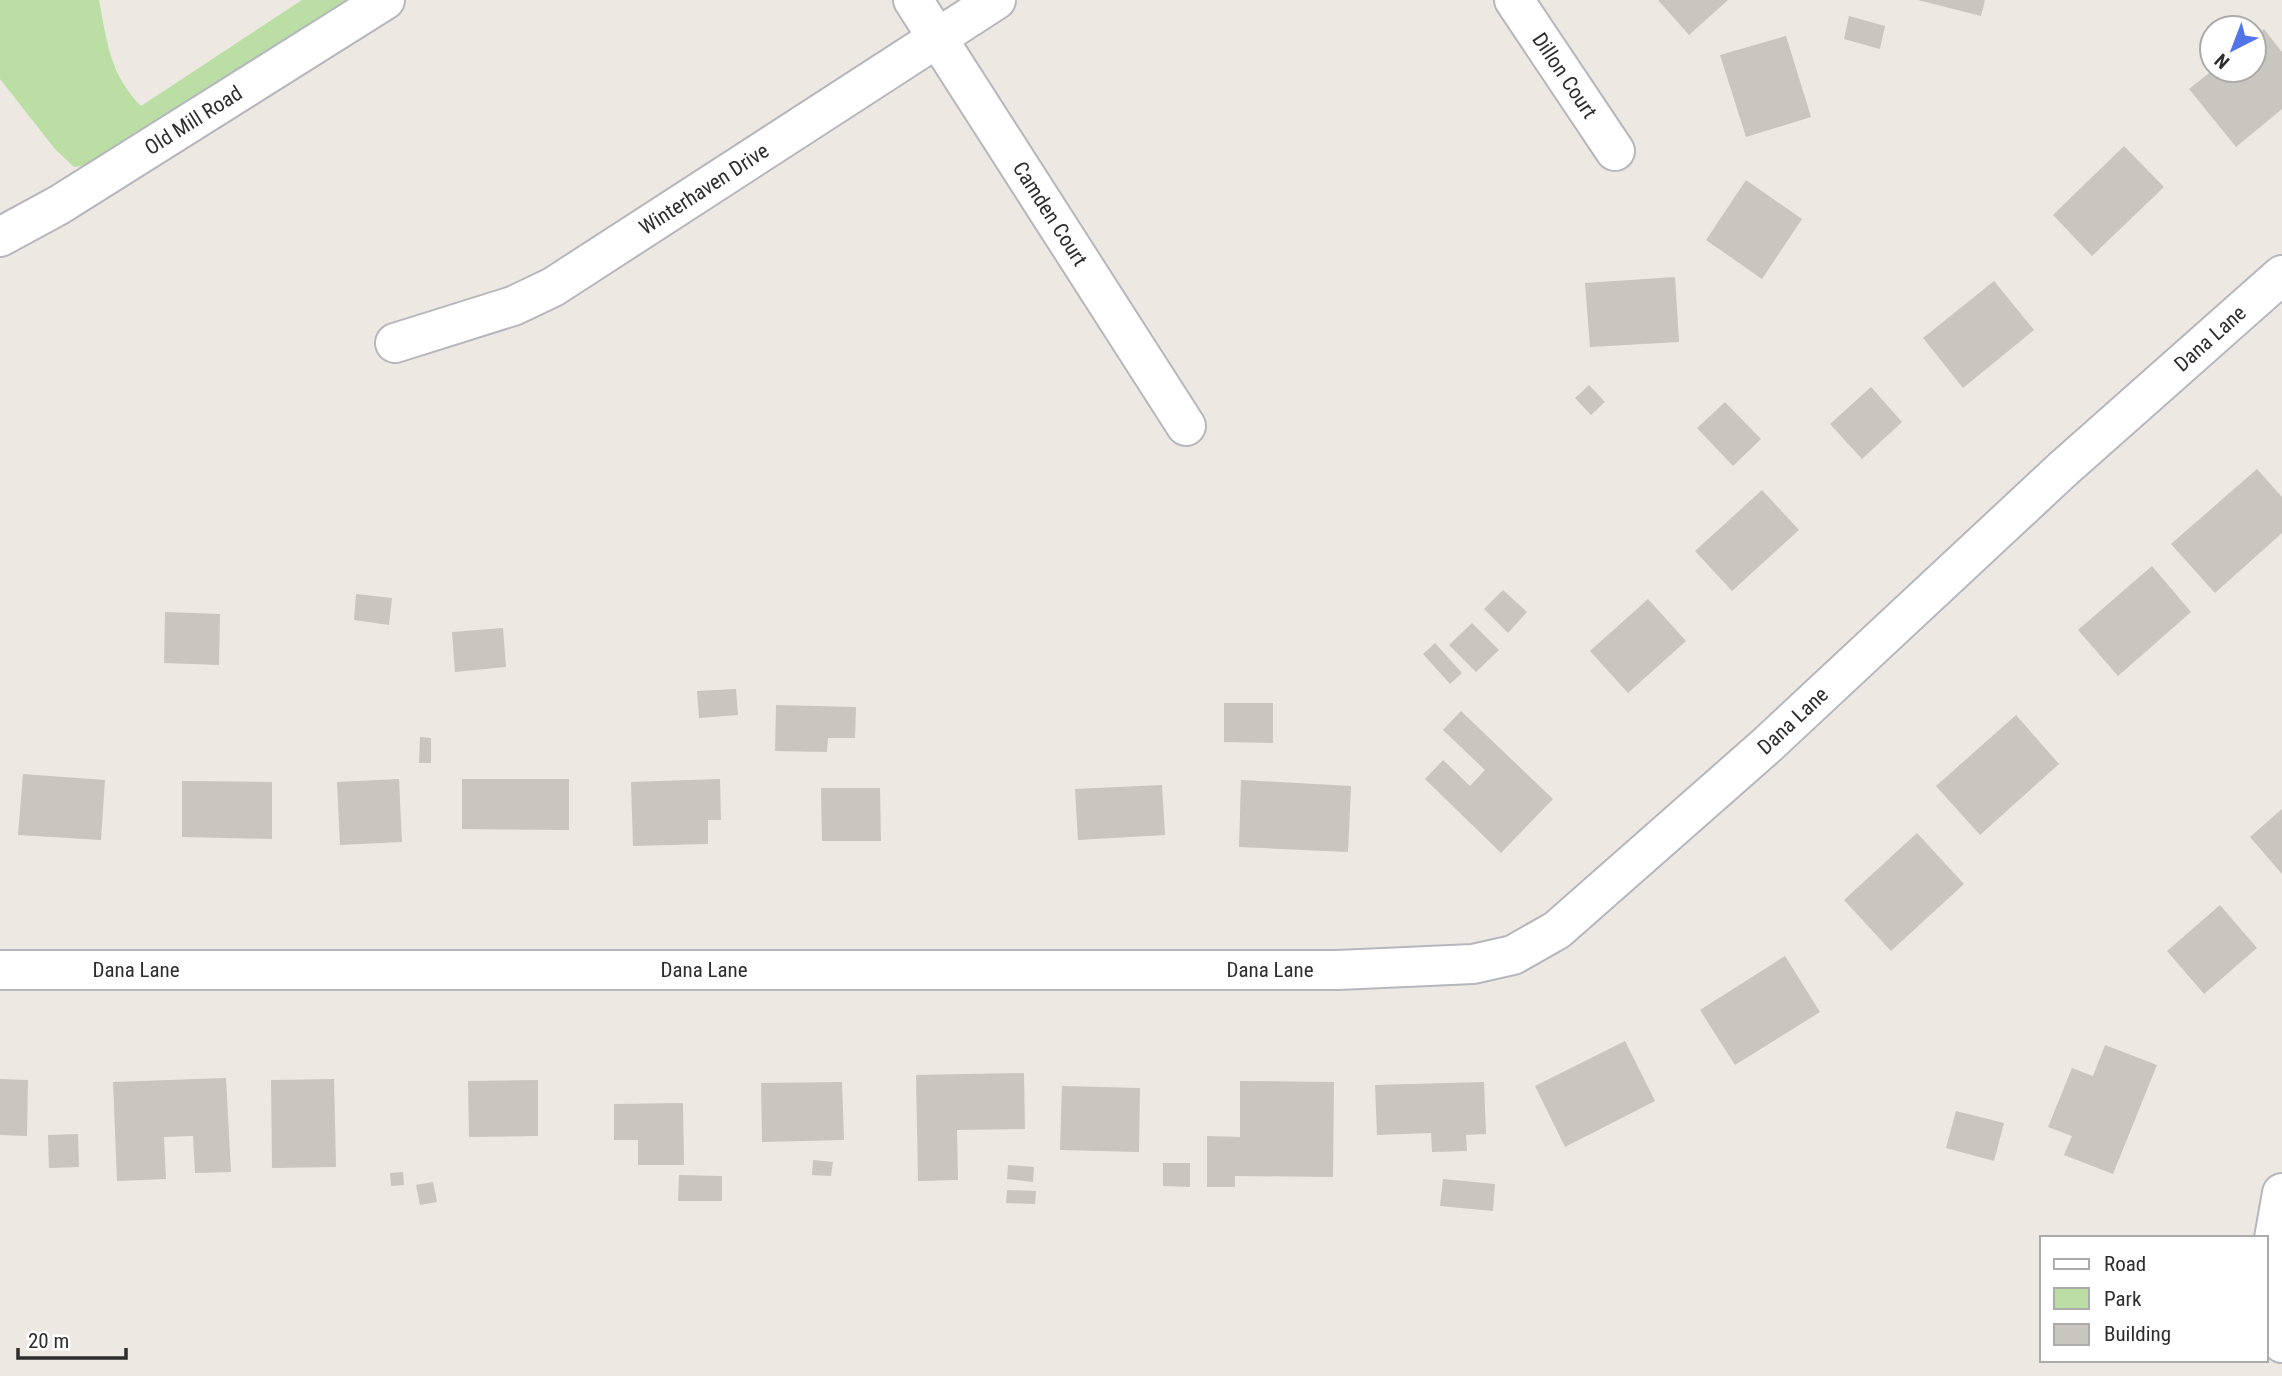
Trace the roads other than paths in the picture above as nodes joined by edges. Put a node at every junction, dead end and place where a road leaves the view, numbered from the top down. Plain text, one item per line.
1 (385, 0) edge
2 (913, 0) edge
3 (996, 0) edge
4 (1514, 0) edge
5 (937, 37) junction
6 (1615, 150) dead end
7 (0, 237) edge
8 (2282, 275) edge
9 (395, 343) dead end
10 (1186, 426) dead end
11 (0, 970) edge
12 (2282, 1193) edge
13 (2282, 1343) edge

1 - 7 street, Old Mill Road
2 - 5 street, Camden Court
3 - 5 street, Winterhaven Drive
4 - 6 street, Dillon Court
5 - 9 street, Winterhaven Drive
5 - 10 street, Camden Court
8 - 11 street, Dana Lane
12 - 13 street

